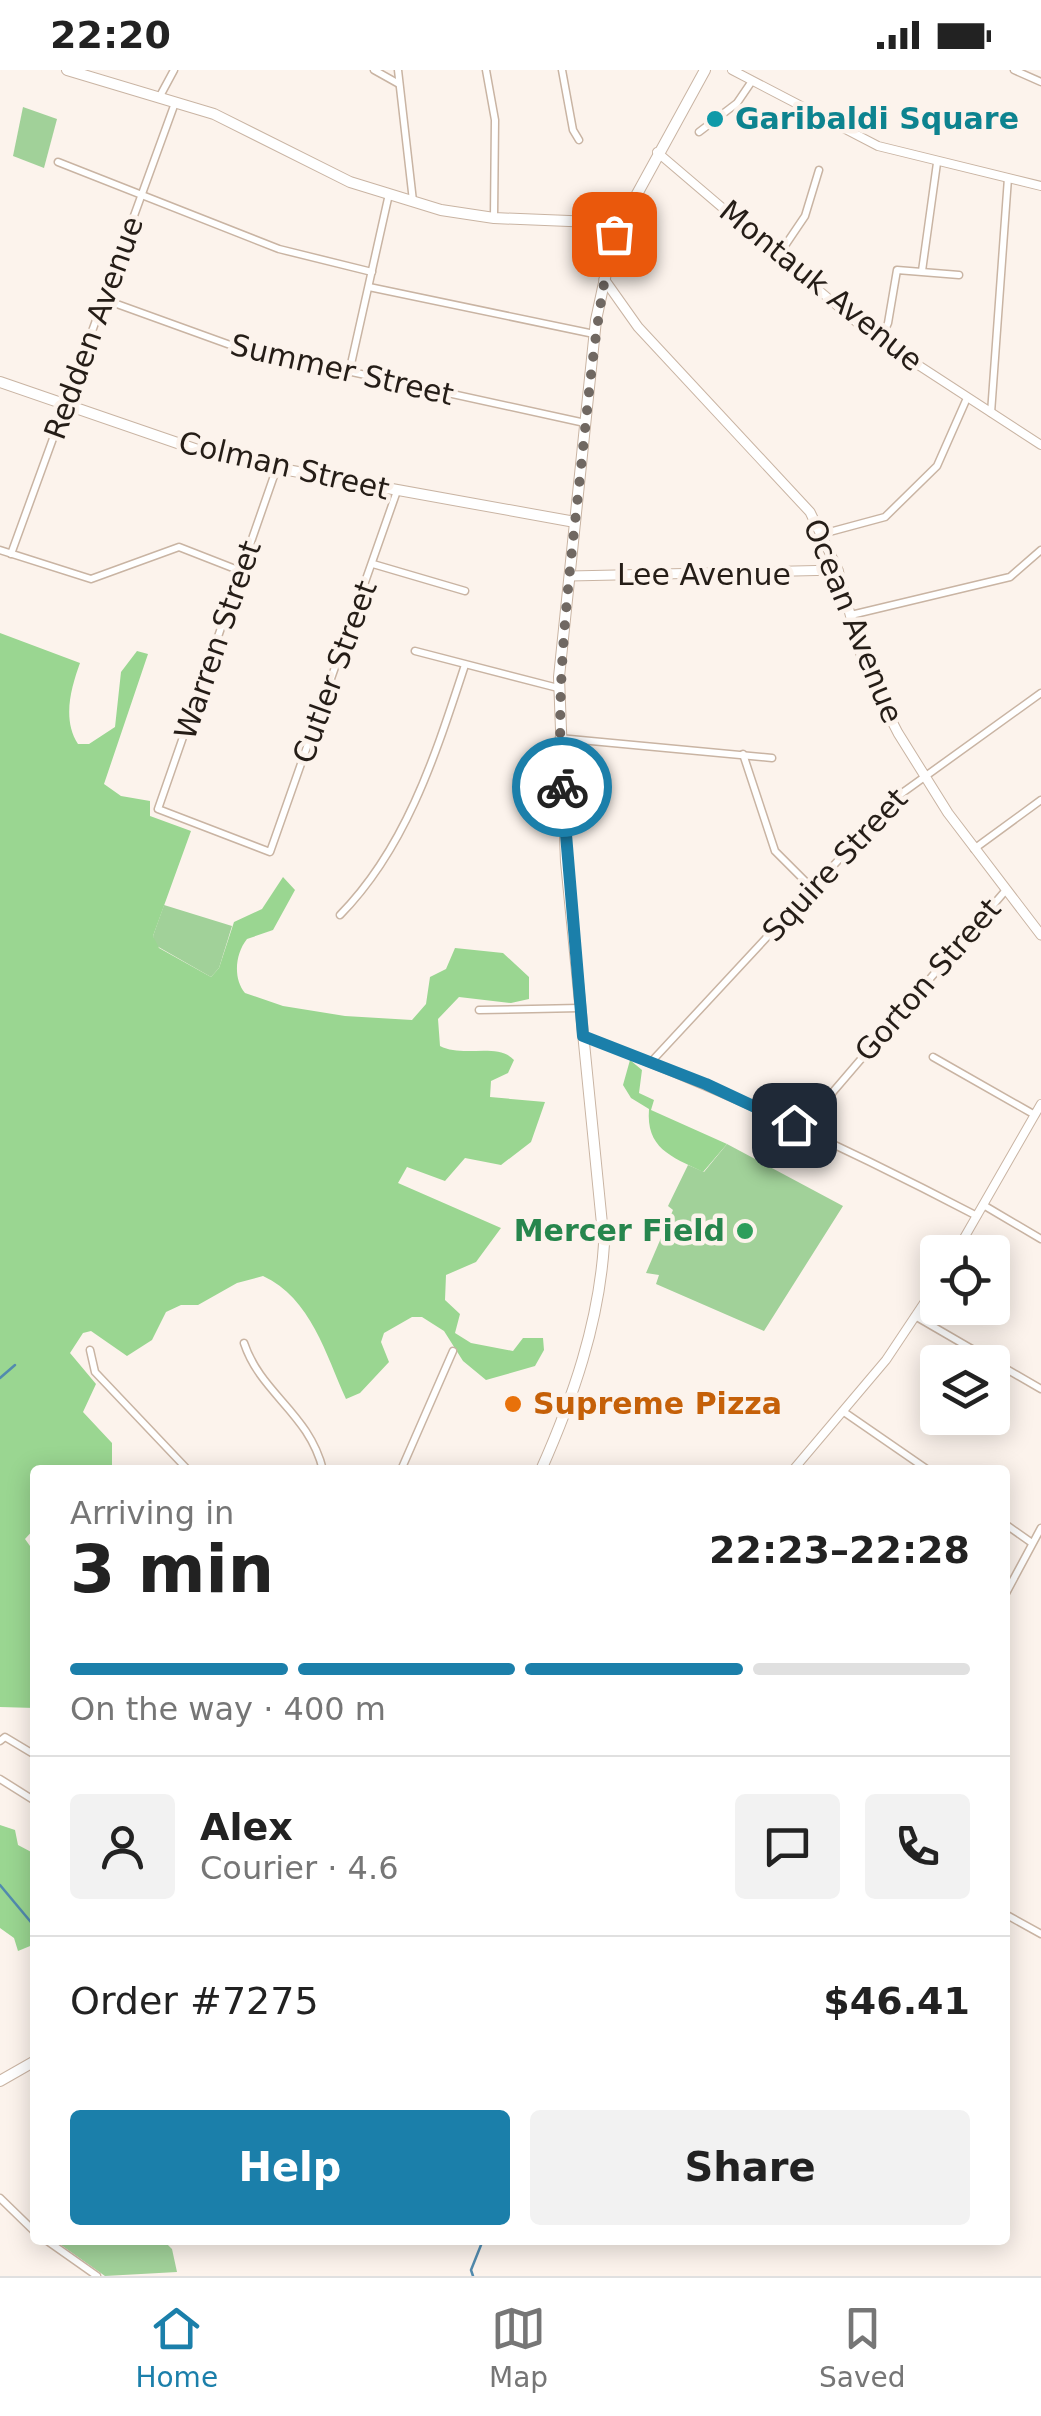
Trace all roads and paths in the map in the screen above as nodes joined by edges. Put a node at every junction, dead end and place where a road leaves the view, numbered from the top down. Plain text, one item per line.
1 (68, 70) edge
2 (174, 70) edge
3 (374, 70) edge
4 (398, 70) edge
5 (486, 70) edge
6 (562, 70) edge
7 (705, 70) edge
8 (732, 70) edge
9 (1014, 70) edge
10 (752, 81) junction
11 (1041, 82) edge
12 (400, 84) junction
13 (160, 96) junction
14 (175, 101) junction
15 (699, 132) dead end
16 (579, 140) dead end
17 (657, 152) junction
18 (58, 162) dead end
19 (937, 162) junction
20 (819, 170) dead end
21 (1008, 178) junction
22 (1041, 186) edge
23 (389, 194) junction
24 (143, 196) junction
25 (413, 201) junction
26 (494, 218) junction
27 (618, 222) junction
28 (778, 256) junction
29 (922, 270) junction
30 (372, 272) junction
31 (960, 274) dead end
32 (604, 279) junction
33 (369, 286) junction
34 (104, 299) junction
35 (594, 334) junction
36 (880, 341) junction
37 (349, 374) junction
38 (0, 382) edge
39 (968, 398) junction
40 (64, 406) junction
41 (991, 412) junction
42 (585, 424) junction
43 (1041, 444) edge
44 (276, 470) junction
45 (397, 491) junction
46 (575, 522) junction
47 (822, 534) junction
48 (0, 550) edge
49 (1041, 550) edge
50 (11, 554) junction
51 (374, 564) junction
52 (838, 570) junction
53 (243, 572) junction
54 (570, 576) junction
55 (465, 591) dead end
56 (851, 615) junction
57 (415, 651) dead end
58 (466, 665) junction
59 (558, 688) junction
60 (1041, 693) edge
61 (558, 738) junction
62 (743, 754) junction
63 (772, 758) dead end
64 (923, 774) junction
65 (1041, 800) edge
66 (158, 809) joint
67 (974, 848) junction
68 (812, 888) junction
69 (1006, 890) junction
70 (340, 915) dead end
71 (1037, 922) edge
72 (1041, 934) edge
73 (580, 1008) junction
74 (479, 1010) dead end
75 (583, 1036) junction
76 (933, 1057) dead end
77 (650, 1062) junction
78 (1041, 1104) edge
79 (1035, 1115) junction
80 (803, 1128) junction
81 (772, 1163) dead end
82 (985, 1206) junction
83 (978, 1217) junction
84 (967, 1235) edge
85 (1041, 1238) edge
86 (920, 1309) edge
87 (915, 1316) junction
88 (244, 1343) dead end
89 (90, 1350) dead end
90 (453, 1351) dead end
91 (1041, 1389) edge
92 (844, 1412) junction
93 (183, 1465) edge
94 (321, 1465) edge
95 (403, 1465) edge
96 (543, 1465) edge
97 (797, 1465) edge
98 (921, 1465) edge
99 (1010, 1528) edge
100 (1041, 1528) edge
101 (1032, 1543) junction
102 (1010, 1585) edge
103 (2, 1739) edge
104 (30, 1753) edge
105 (0, 1779) edge
106 (30, 1798) edge
107 (1010, 1917) edge
108 (1041, 1934) edge
109 (30, 2064) edge
110 (0, 2081) edge
111 (0, 2198) edge
112 (30, 2227) edge
113 (53, 2245) edge
114 (97, 2276) edge

1 - 13 main road
2 - 13 street
3 - 12 street
4 - 12 street
5 - 26 street
6 - 16 street
7 - 17 main road
8 - 10 street
9 - 11 street
10 - 15 street
10 - 19 street
12 - 25 street
13 - 14 main road
14 - 23 main road
14 - 24 street, Redden Avenue
17 - 27 main road
17 - 28 street, Montauk Avenue
18 - 24 street
19 - 21 street
19 - 29 street
20 - 28 street
21 - 22 street
21 - 41 street
23 - 25 main road
23 - 30 street
24 - 30 street
24 - 34 street, Redden Avenue
25 - 26 main road
26 - 27 main road
27 - 32 main road
28 - 36 street, Montauk Avenue
29 - 31 street
29 - 36 street
30 - 33 street
32 - 35 main road
32 - 47 main road, Ocean Avenue
33 - 35 street
33 - 37 street
34 - 37 street, Summer Street
34 - 40 street, Redden Avenue
35 - 42 main road
36 - 39 street, Montauk Avenue
37 - 42 street, Summer Street
38 - 40 main road, Colman Street
39 - 41 street, Montauk Avenue
39 - 47 street
40 - 44 main road, Colman Street
40 - 50 street, Redden Avenue
41 - 43 street, Montauk Avenue
42 - 46 main road
44 - 45 main road, Colman Street
44 - 53 street, Warren Street
45 - 46 main road, Colman Street
45 - 51 street, Cutler Street
46 - 54 main road
47 - 52 main road, Ocean Avenue
48 - 50 street
49 - 56 street
50 - 53 street
51 - 55 street
51 - 66 street, Cutler Street
52 - 54 main road, Lee Avenue
52 - 56 main road, Ocean Avenue
53 - 66 street, Warren Street
54 - 59 main road
56 - 64 main road, Ocean Avenue
57 - 58 street
58 - 59 street
58 - 70 street
59 - 61 main road
60 - 64 street, Squire Street
61 - 62 street
61 - 73 main road
62 - 63 street
62 - 68 street
64 - 67 main road, Ocean Avenue
64 - 68 street, Squire Street
65 - 67 street
67 - 69 main road, Ocean Avenue
68 - 77 street, Squire Street
69 - 71 main road, Ocean Avenue
69 - 80 street, Gorton Street
71 - 72 main road, Ocean Avenue
73 - 74 street
73 - 75 main road
75 - 77 street
75 - 96 main road
76 - 79 street
77 - 80 street
78 - 79 street
79 - 82 street
80 - 81 street, Gorton Street
80 - 83 street
82 - 83 street
82 - 85 street
83 - 84 street
86 - 87 street
87 - 91 street
87 - 92 street
88 - 94 street
89 - 93 street
90 - 95 street
92 - 97 street
92 - 98 street
99 - 101 street
100 - 101 street
101 - 102 street
103 - 104 street
105 - 106 street
107 - 108 street
109 - 110 main road
111 - 112 street
113 - 114 street

